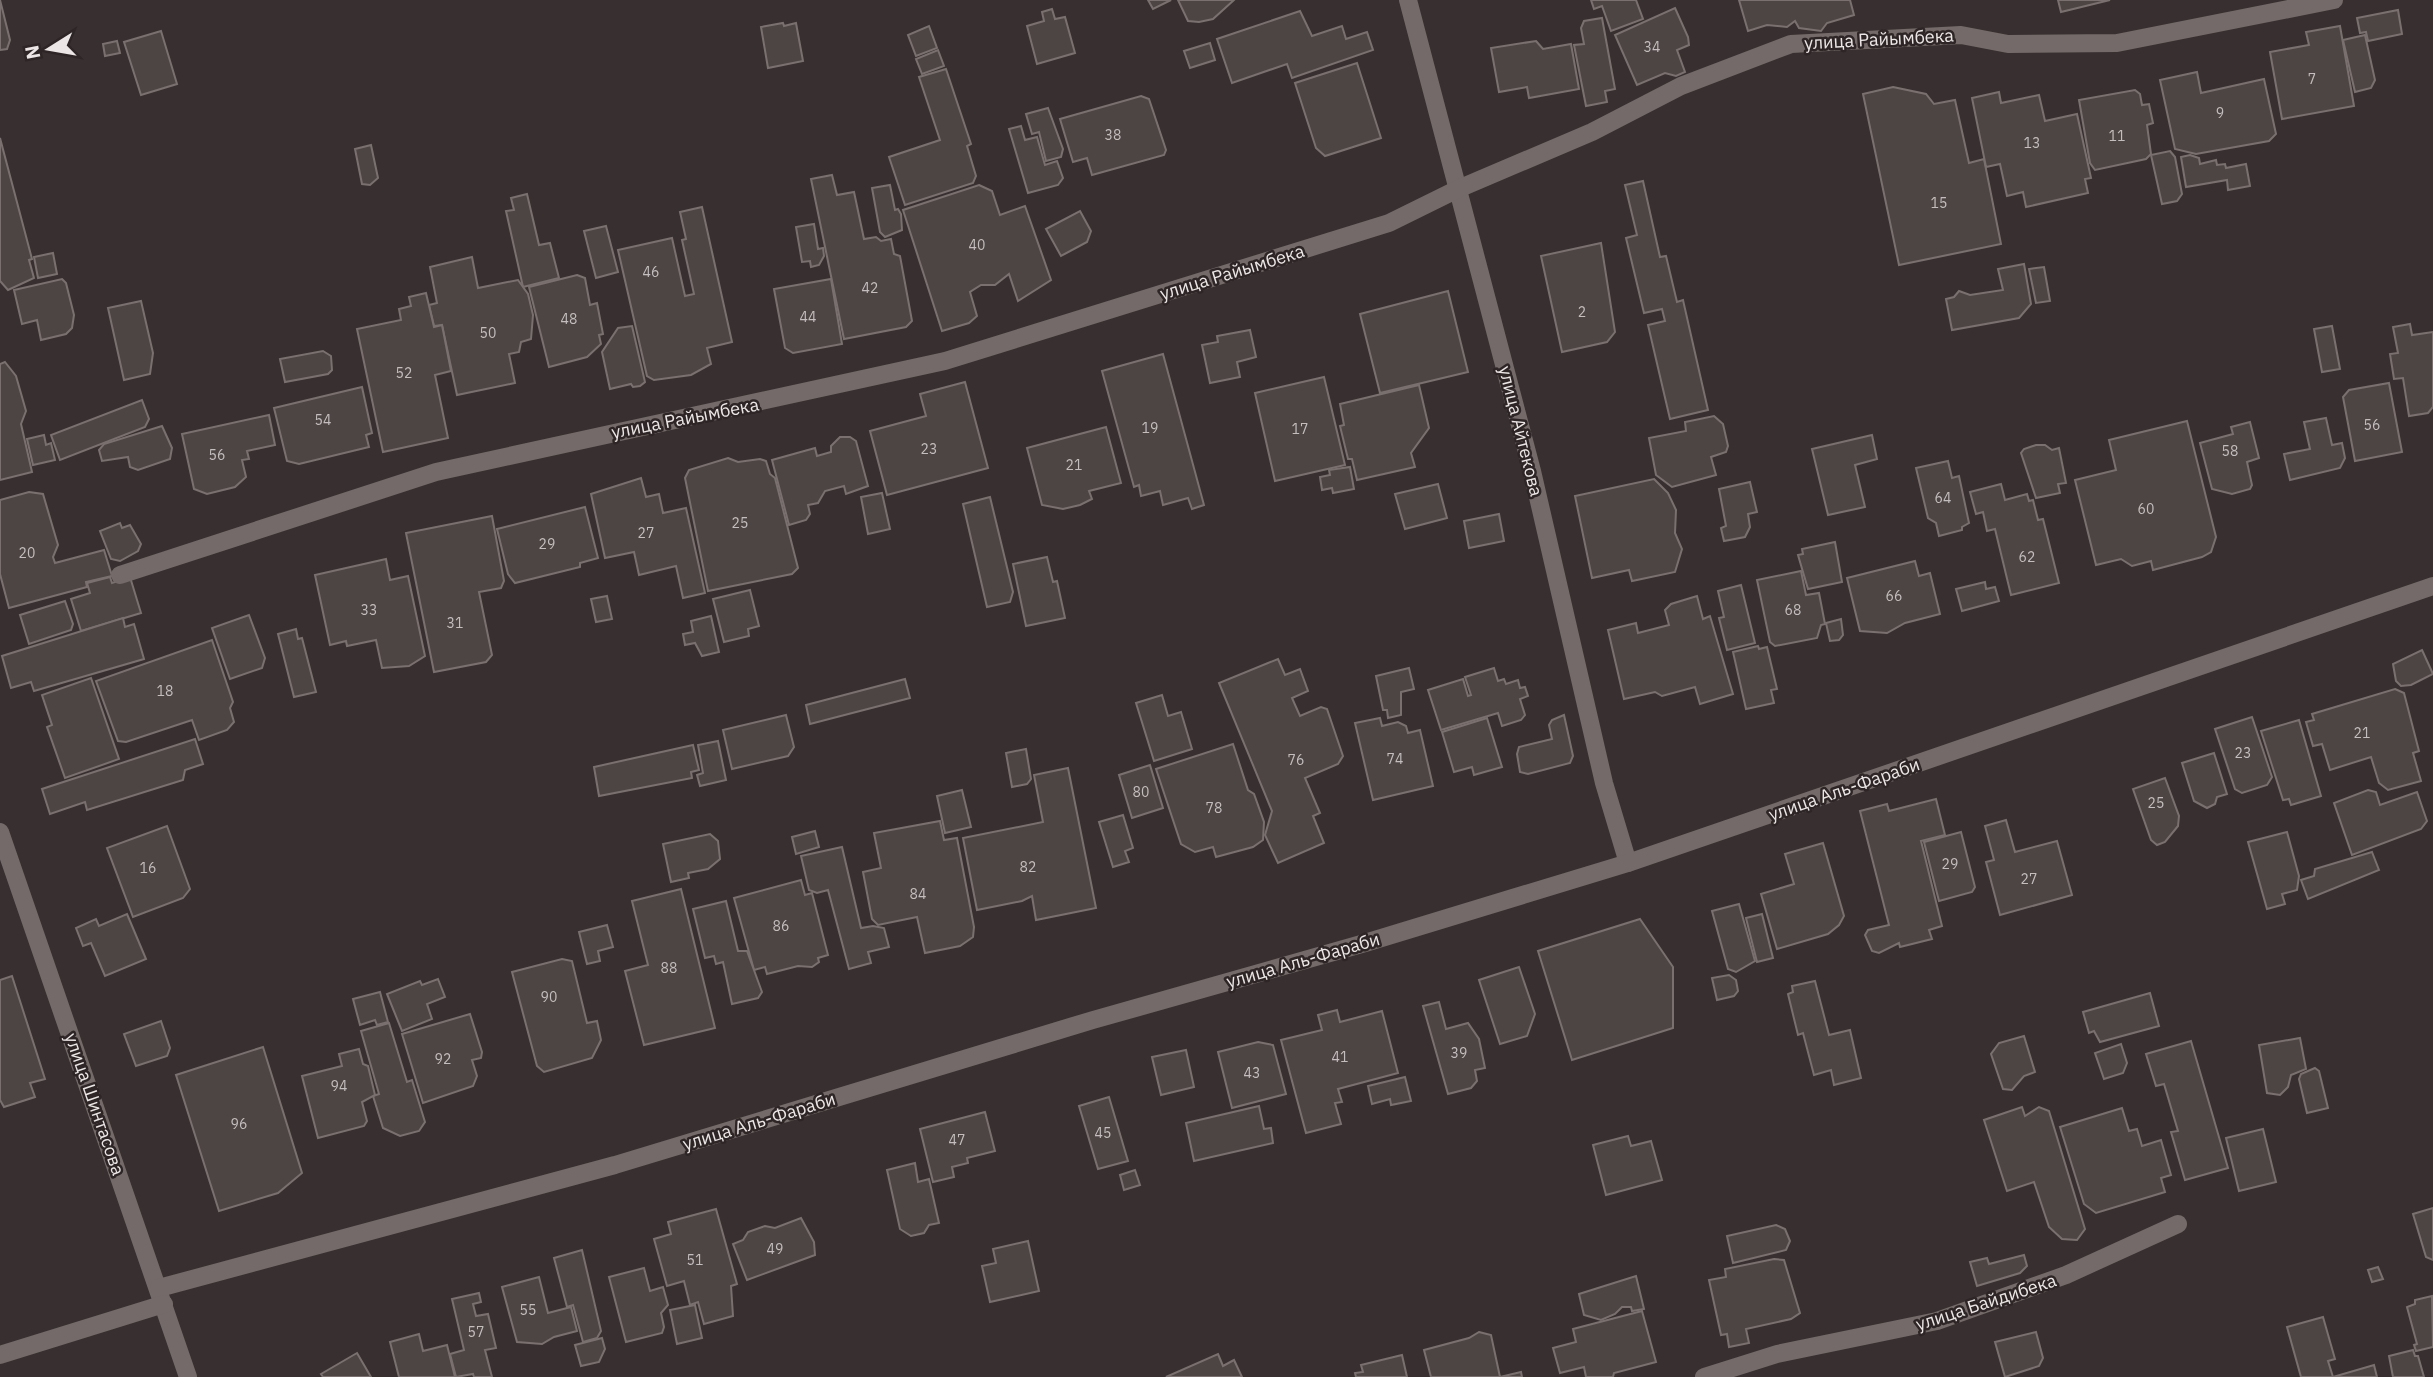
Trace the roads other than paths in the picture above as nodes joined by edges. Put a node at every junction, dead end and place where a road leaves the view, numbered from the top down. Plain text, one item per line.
1 (1408, 0) edge
2 (2334, 0) edge
3 (1458, 189) junction
4 (120, 575) dead end
5 (2433, 586) edge
6 (0, 832) edge
7 (1628, 863) junction
8 (2178, 1224) dead end
9 (161, 1296) junction
10 (0, 1355) edge
11 (188, 1377) edge
12 (1704, 1377) edge

1 - 3 street, улица Айтекова
2 - 3 street, улица Райымбека
3 - 4 street, улица Райымбека
3 - 7 street, улица Айтекова
5 - 7 street, улица Аль-Фараби
6 - 9 street, улица Шинтасова
7 - 9 street, улица Аль-Фараби
8 - 12 street, улица Байдибека
9 - 10 street, улица Аль-Фараби
9 - 11 street, улица Шинтасова

